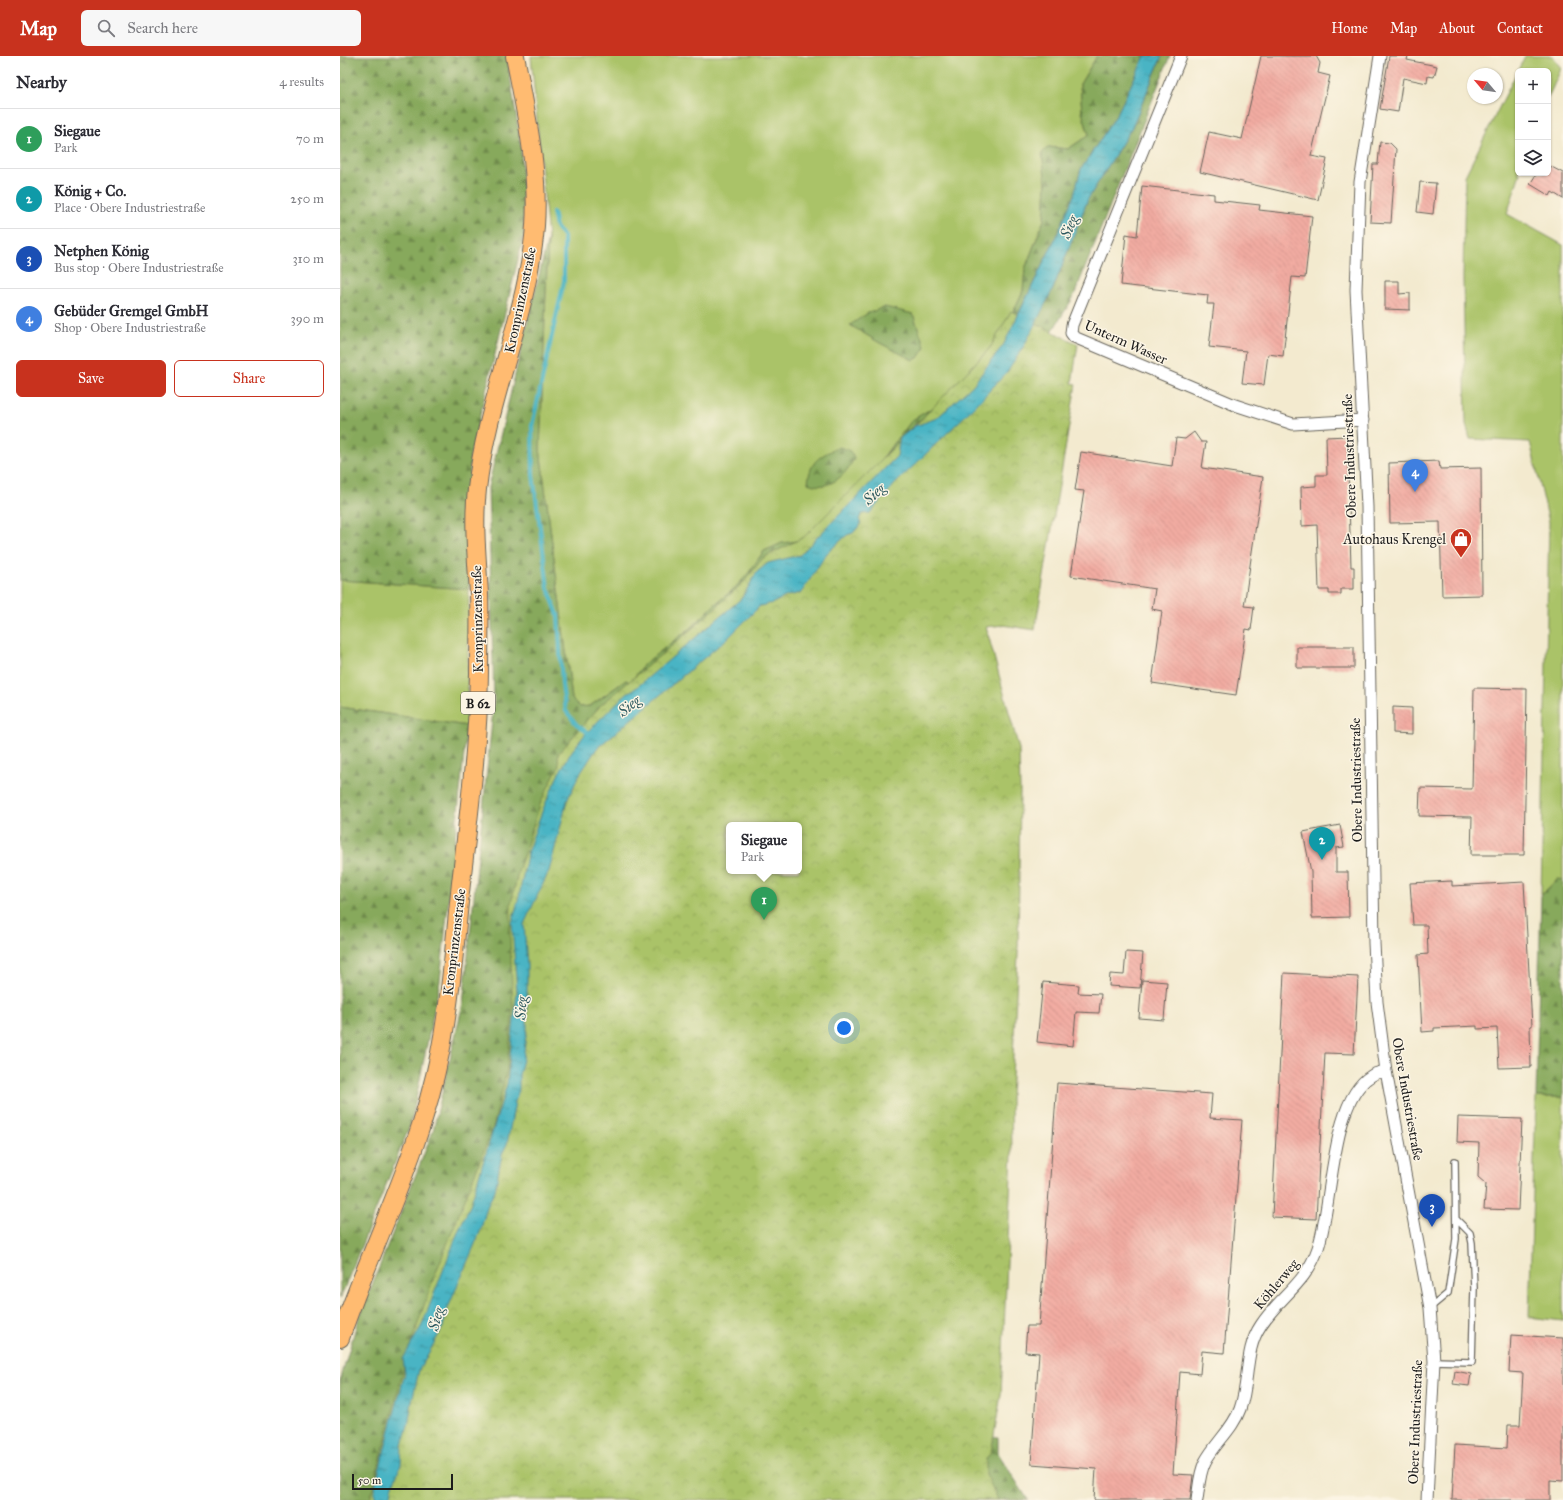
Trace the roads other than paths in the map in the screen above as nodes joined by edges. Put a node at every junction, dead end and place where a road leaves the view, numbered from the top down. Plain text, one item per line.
1 (515, 56) edge
2 (1181, 56) edge
3 (1380, 56) edge
4 (1363, 420) junction
5 (1386, 1071) junction
6 (1456, 1161) dead end
7 (1456, 1219) junction
8 (1430, 1308) junction
9 (340, 1338) edge
10 (1434, 1361) junction
11 (1197, 1500) edge
12 (1427, 1500) edge

1 - 9 main road, Kronprinzenstraße / B 62
2 - 4 street, Unterm Wasser
3 - 4 street, Obere Industriestraße
4 - 5 street, Obere Industriestraße
5 - 8 street, Obere Industriestraße
5 - 11 street, Köhlerweg
6 - 7 lane
7 - 8 lane
7 - 10 lane
8 - 10 street, Obere Industriestraße
10 - 12 street, Obere Industriestraße

